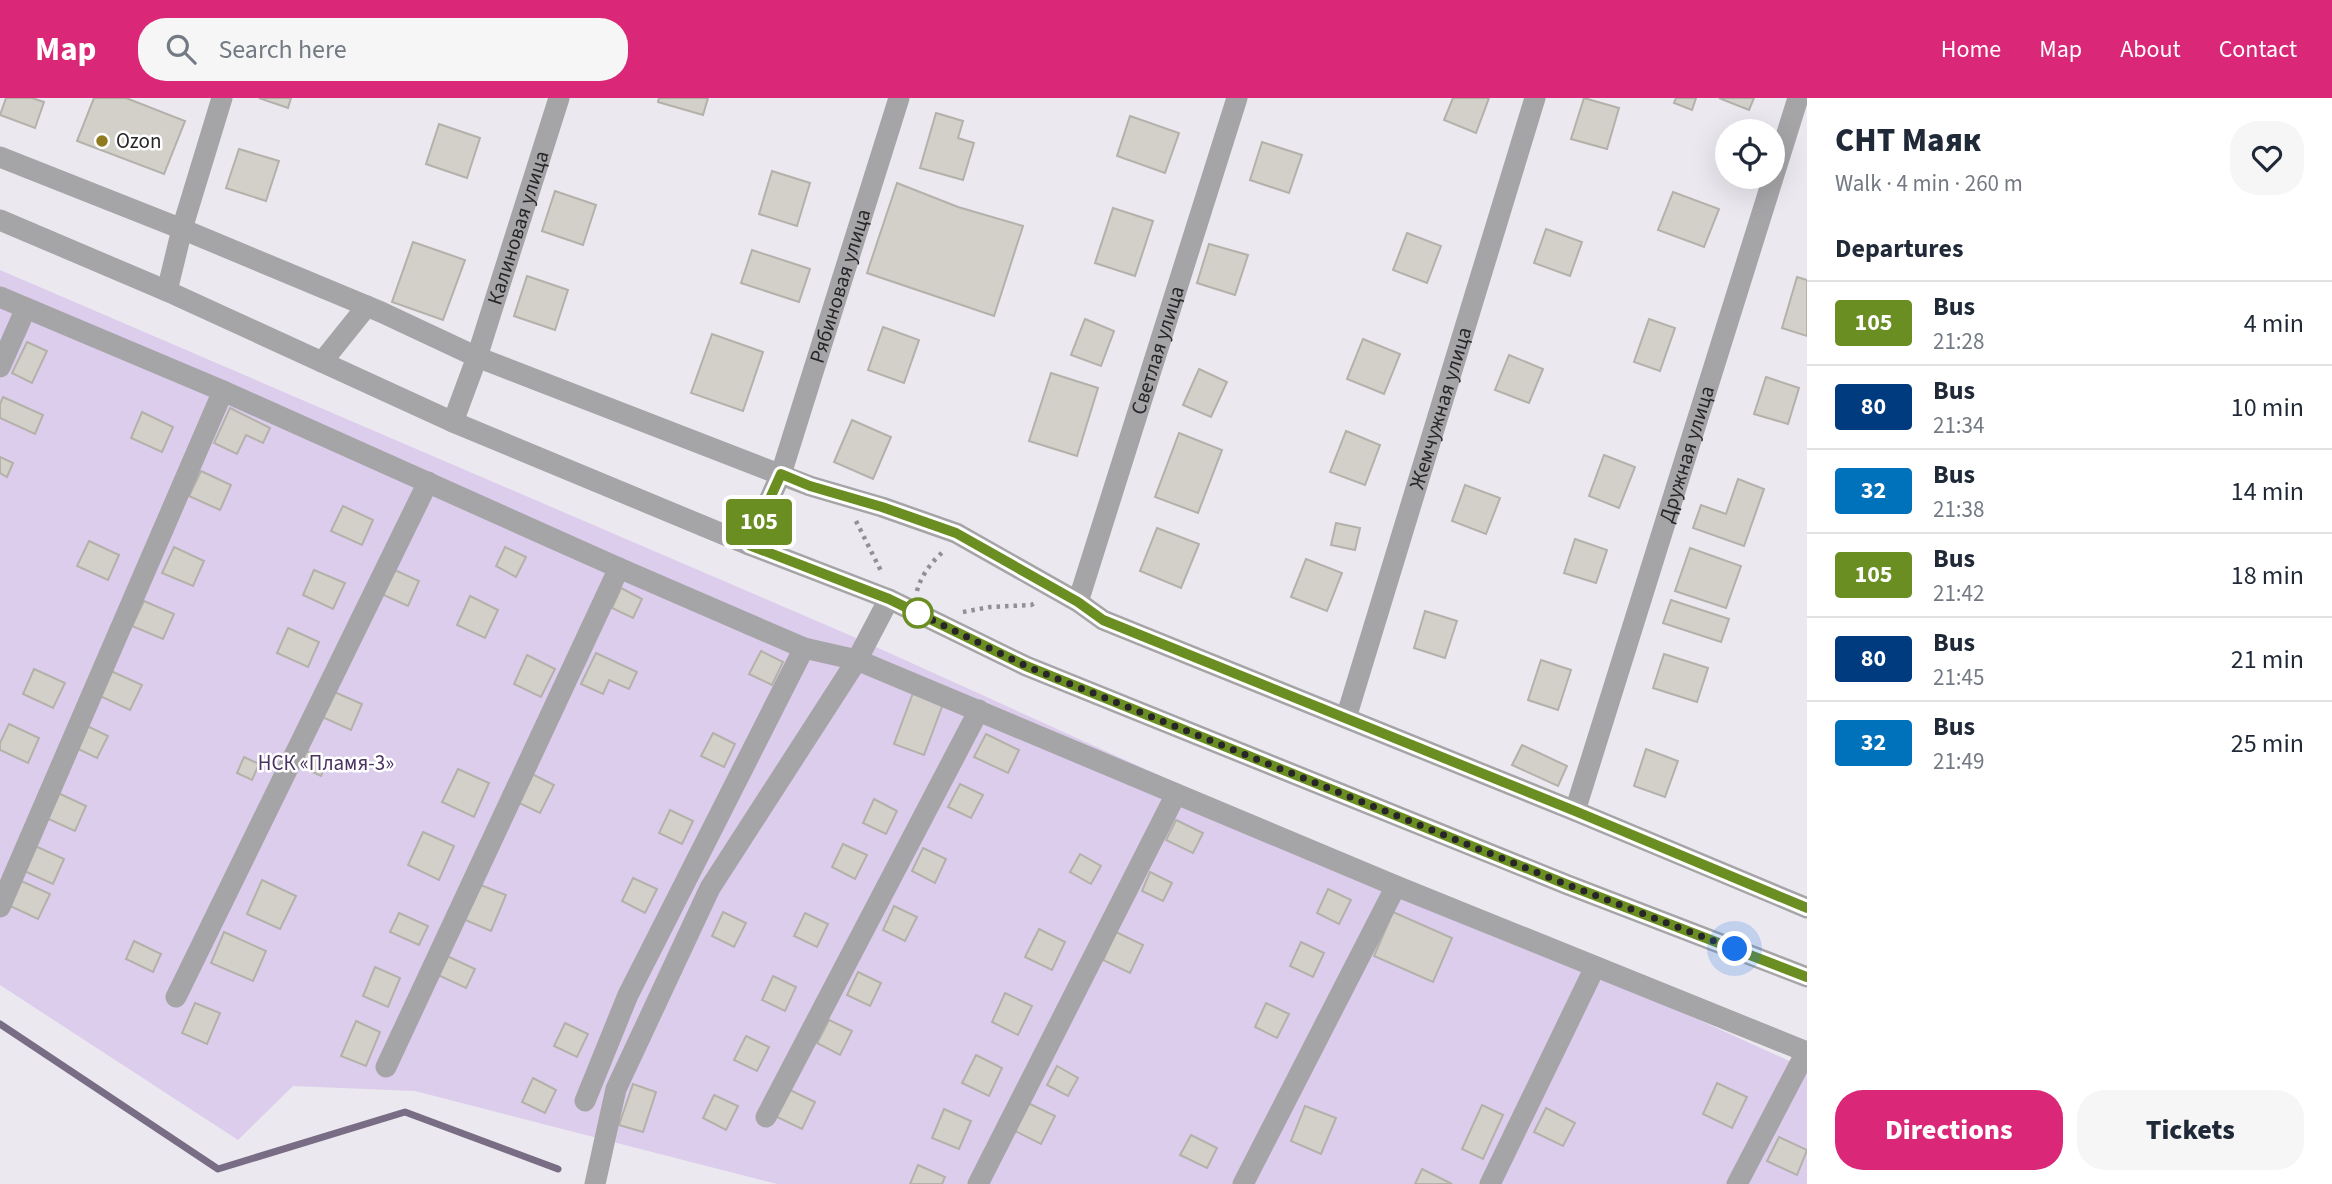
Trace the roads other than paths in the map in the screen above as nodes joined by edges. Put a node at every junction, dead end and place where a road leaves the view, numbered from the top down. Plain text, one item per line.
1 (222, 98) edge
2 (559, 98) edge
3 (899, 98) edge
4 (1237, 98) edge
5 (1535, 98) edge
6 (1798, 98) edge
7 (0, 157) edge
8 (0, 220) edge
9 (182, 229) junction
10 (167, 291) junction
11 (0, 297) edge
12 (368, 306) junction
13 (26, 308) junction
14 (477, 357) junction
15 (322, 362) junction
16 (0, 367) edge
17 (223, 391) junction
18 (453, 422) junction
19 (781, 474) junction
20 (428, 482) junction
21 (749, 545) junction
22 (620, 568) junction
23 (887, 589) junction
24 (1078, 602) junction
25 (804, 648) junction
26 (857, 660) junction
27 (979, 710) junction
28 (1346, 718) junction
29 (1176, 794) junction
30 (1575, 811) junction
31 (1396, 886) junction
32 (0, 906) edge
33 (1807, 908) edge
34 (1595, 967) junction
35 (1807, 977) edge
36 (176, 997) dead end
37 (1807, 1052) edge
38 (386, 1068) dead end
39 (585, 1101) dead end
40 (766, 1117) dead end
41 (595, 1184) edge
42 (978, 1184) edge
43 (1243, 1184) edge
44 (1489, 1184) edge
45 (1737, 1184) edge

1 - 9 street
2 - 14 street, Калиновая улица
3 - 19 street, Рябиновая улица
4 - 24 street, Светлая улица
5 - 28 street, Жемчужная улица
6 - 30 street, Дружная улица
7 - 9 street
8 - 10 street
9 - 10 street
9 - 12 street
10 - 15 street
11 - 13 street
12 - 14 street
12 - 15 street
13 - 16 street
13 - 17 street
14 - 18 street, Калиновая улица
14 - 19 street
15 - 18 street
17 - 20 street
17 - 32 street
18 - 21 street
19 - 21 street, Рябиновая улица
19 - 24 street
20 - 22 street
20 - 36 street
21 - 23 street
22 - 25 street
22 - 38 street
23 - 26 street
23 - 35 street
24 - 28 street
25 - 26 street
25 - 39 street
26 - 27 street
26 - 41 street
27 - 29 street
27 - 40 street
28 - 30 street
29 - 31 street
29 - 42 street
30 - 33 street
31 - 34 street
31 - 43 street
34 - 37 street
34 - 44 street
37 - 45 street

